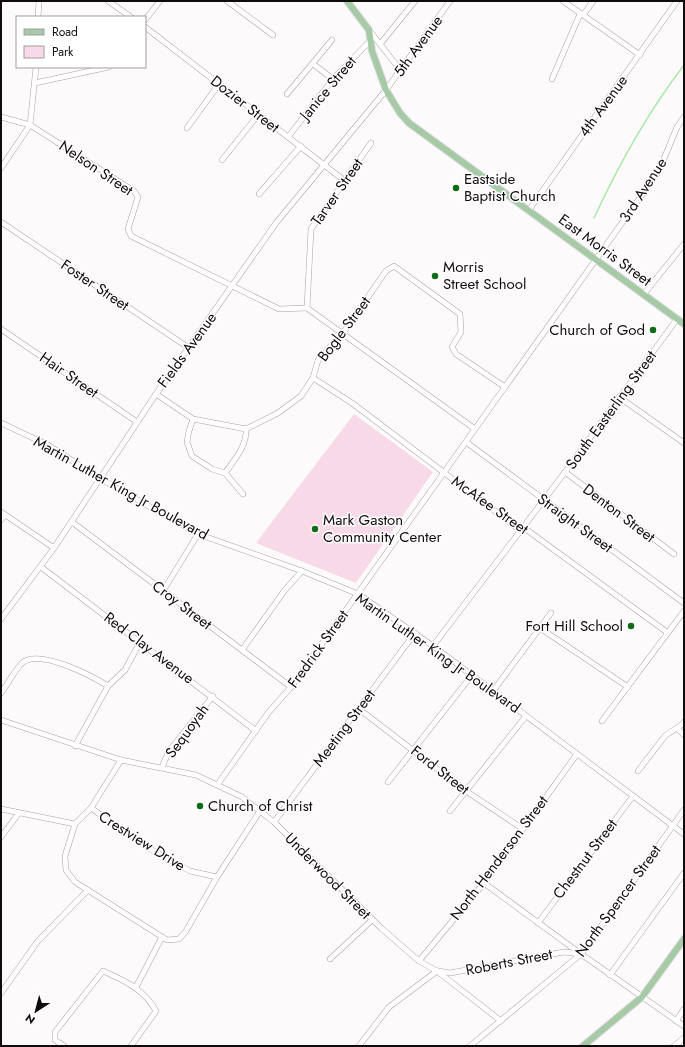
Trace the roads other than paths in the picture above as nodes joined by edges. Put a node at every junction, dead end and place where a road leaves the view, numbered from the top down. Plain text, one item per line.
1 (39, 1) edge
2 (108, 1) edge
3 (160, 1) edge
4 (227, 1) edge
5 (347, 1) edge
6 (415, 1) edge
7 (450, 1) edge
8 (563, 1) edge
9 (593, 1) edge
10 (677, 1) edge
11 (582, 14) junction
12 (38, 16) edge
13 (130, 16) edge
14 (146, 19) edge
15 (146, 28) edge
16 (369, 30) junction
17 (273, 35) dead end
18 (332, 40) dead end
19 (370, 41) junction
20 (381, 43) junction
21 (640, 55) junction
22 (313, 64) junction
23 (36, 68) edge
24 (104, 68) edge
25 (401, 71) junction
26 (333, 79) junction
27 (552, 79) dead end
28 (35, 83) junction
29 (219, 84) junction
30 (386, 90) junction
31 (287, 94) dead end
32 (258, 115) junction
33 (1, 117) edge
34 (684, 118) edge
35 (30, 125) junction
36 (187, 128) dead end
37 (288, 137) junction
38 (371, 143) dead end
39 (301, 146) junction
40 (222, 160) dead end
41 (325, 165) junction
42 (1, 168) edge
43 (345, 181) junction
44 (258, 194) dead end
45 (529, 210) junction
46 (1, 222) edge
47 (684, 244) edge
48 (596, 260) junction
49 (233, 286) junction
50 (644, 294) junction
51 (307, 308) junction
52 (677, 320) junction
53 (684, 324) edge
54 (1, 329) edge
55 (343, 333) junction
56 (189, 348) junction
57 (313, 378) junction
58 (505, 388) junction
59 (156, 394) junction
60 (619, 396) junction
61 (193, 419) junction
62 (137, 422) junction
63 (1, 423) edge
64 (246, 428) junction
65 (476, 429) junction
66 (466, 442) junction
67 (684, 443) edge
68 (565, 472) junction
69 (225, 473) junction
70 (444, 473) junction
71 (101, 478) junction
72 (243, 494) dead end
73 (544, 500) junction
74 (3, 513) edge
75 (1, 520) edge
76 (72, 522) junction
77 (520, 530) junction
78 (198, 534) junction
79 (54, 548) junction
80 (674, 554) dead end
81 (40, 567) junction
82 (302, 571) junction
83 (163, 591) junction
84 (358, 594) junction
85 (684, 603) edge
86 (684, 611) edge
87 (551, 613) dead end
88 (1, 619) edge
89 (540, 628) junction
90 (415, 633) junction
91 (668, 633) junction
92 (140, 642) junction
93 (432, 646) junction
94 (242, 650) junction
95 (472, 675) junction
96 (108, 686) junction
97 (291, 687) junction
98 (628, 687) junction
99 (493, 691) junction
100 (1, 693) edge
101 (212, 696) junction
102 (359, 709) junction
103 (526, 716) junction
104 (1, 720) edge
105 (602, 721) dead end
106 (684, 722) edge
107 (678, 729) junction
108 (256, 731) junction
109 (684, 735) edge
110 (75, 746) junction
111 (414, 750) junction
112 (577, 754) junction
113 (121, 760) junction
114 (162, 767) junction
115 (638, 771) dead end
116 (388, 782) dead end
117 (218, 784) junction
118 (466, 791) junction
119 (633, 796) junction
120 (91, 808) junction
121 (1, 810) edge
122 (684, 810) edge
123 (260, 811) junction
124 (450, 811) dead end
125 (19, 813) junction
126 (274, 822) junction
127 (75, 824) junction
128 (672, 825) junction
129 (523, 829) junction
130 (684, 834) edge
131 (1, 837) edge
132 (684, 873) edge
133 (217, 877) junction
134 (484, 882) junction
135 (88, 890) junction
136 (372, 920) junction
137 (538, 923) junction
138 (162, 937) junction
139 (684, 939) edge
140 (581, 954) junction
141 (330, 959) dead end
142 (419, 961) junction
143 (437, 971) junction
144 (610, 975) junction
145 (136, 987) junction
146 (1, 993) edge
147 (642, 997) junction
148 (684, 1009) edge
149 (501, 1021) junction
150 (676, 1021) junction
151 (684, 1026) edge
152 (684, 1038) edge
153 (64, 1046) edge
154 (131, 1046) edge
155 (359, 1046) edge
156 (470, 1046) edge
157 (583, 1046) edge
158 (674, 1046) edge

1 - 12 street
2 - 13 street
3 - 14 street
4 - 17 street
5 - 16 main road
6 - 20 street
7 - 25 street, 5th Avenue
8 - 11 street
9 - 11 street
10 - 21 street, 4th Avenue
11 - 21 street
11 - 27 street
15 - 29 street, Dozier Street
16 - 19 main road, East Morris Street
16 - 20 street
18 - 22 street
19 - 26 street, Janice Street
19 - 30 main road, East Morris Street
20 - 25 street
21 - 45 street, 4th Avenue
22 - 26 street
22 - 31 street
23 - 28 street
24 - 28 street
25 - 30 street, 5th Avenue
26 - 37 street, Janice Street
28 - 35 street
29 - 32 street, Dozier Street
29 - 36 street
30 - 41 street, Fields Avenue
30 - 45 main road, East Morris Street
32 - 37 street, Dozier Street
32 - 40 street
33 - 35 street, Nelson Street
34 - 48 street, 3rd Avenue
35 - 42 street
35 - 49 street, Nelson Street
37 - 39 street, Dozier Street
38 - 43 street, Tarver Street
39 - 41 street, Dozier Street
39 - 44 street
41 - 43 street, Dozier Street
41 - 49 street, Fields Avenue
43 - 51 street, Tarver Street
45 - 48 main road, East Morris Street
46 - 56 street, Foster Street
47 - 50 street
48 - 50 main road, East Morris Street
48 - 58 street, 3rd Avenue
49 - 51 street
49 - 56 street, Fields Avenue
50 - 52 main road, East Morris Street
51 - 55 street
52 - 53 main road, East Morris Street
52 - 60 street, South Easterling Street
54 - 62 street, Hair Street
55 - 57 street, Bogle Street
55 - 58 street, Bogle Street
55 - 65 street
56 - 59 street, Fields Avenue
57 - 64 street, Bogle Street
57 - 70 street, McAfee Street
58 - 65 street, Fredrick Street
59 - 61 street
59 - 62 street, Fields Avenue
60 - 67 street
60 - 68 street, South Easterling Street
61 - 64 street
61 - 69 street
62 - 71 street, Fields Avenue
63 - 71 street, Martin Luther King Jr Boulevard
64 - 69 street
65 - 66 street, Fredrick Street
66 - 70 street, Fredrick Street
66 - 73 street, Straight Street
68 - 73 street, South Easterling Street
68 - 80 street, Denton Street
69 - 72 street
70 - 77 street, McAfee Street
70 - 84 street, Fredrick Street
71 - 76 street, Fields Avenue
71 - 78 street, Martin Luther King Jr Boulevard
73 - 77 street, South Easterling Street
73 - 85 street, Straight Street
74 - 75 street
74 - 79 street
76 - 79 street, Fields Avenue
76 - 83 street, Croy Street
77 - 91 street, McAfee Street
77 - 93 street, South Easterling Street
78 - 82 street, Martin Luther King Jr Boulevard
78 - 83 street
79 - 81 street, Fields Avenue
81 - 88 street, Fields Avenue
81 - 92 street, Red Clay Avenue
82 - 84 street, Martin Luther King Jr Boulevard
82 - 94 street
83 - 94 street, Croy Street
84 - 90 street, Martin Luther King Jr Boulevard
84 - 97 street, Fredrick Street
86 - 91 street
87 - 89 street
89 - 98 street
89 - 99 street
90 - 93 street, Martin Luther King Jr Boulevard
90 - 102 street, Meeting Street
91 - 98 street
92 - 96 street
92 - 101 street, Red Clay Avenue
93 - 95 street, Martin Luther King Jr Boulevard
94 - 97 street, Croy Street
95 - 99 street, Martin Luther King Jr Boulevard
95 - 111 street
96 - 100 street
96 - 110 street
97 - 108 street, Fredrick Street
98 - 105 street
99 - 103 street, Martin Luther King Jr Boulevard
101 - 108 street, Red Clay Avenue
101 - 114 street, Sequoyah
102 - 111 street, Ford Street
102 - 126 street, Meeting Street
103 - 112 street, Martin Luther King Jr Boulevard
103 - 118 street
104 - 110 street, Underwood Street
106 - 107 street
107 - 109 street
107 - 115 street
108 - 117 street, Fredrick Street
110 - 113 street, Underwood Street
111 - 116 street
111 - 118 street, Ford Street
112 - 119 street, Martin Luther King Jr Boulevard
112 - 129 street, North Henderson Street
113 - 114 street, Underwood Street
113 - 120 street
114 - 117 street, Underwood Street
117 - 123 street, Underwood Street
118 - 124 street
118 - 129 street, Ford Street
119 - 128 street, Martin Luther King Jr Boulevard
119 - 137 street, Chestnut Street
120 - 127 street
120 - 133 street, Crestview Drive
121 - 125 street
122 - 128 street, North Spencer Street
123 - 126 street, Underwood Street
123 - 133 street
125 - 127 street
125 - 131 street
126 - 136 street, Underwood Street
127 - 135 street
128 - 130 street, Martin Luther King Jr Boulevard
128 - 140 street, North Spencer Street
129 - 134 street, North Henderson Street
132 - 144 street
133 - 138 street
134 - 137 street
134 - 142 street, North Henderson Street
135 - 138 street
135 - 146 street
136 - 141 street
136 - 142 street, Underwood Street
137 - 140 street
138 - 145 street
139 - 147 main road
140 - 143 street, Roberts Street
140 - 144 street
140 - 149 street, North Spencer Street
142 - 143 street, Underwood Street
143 - 149 street, Underwood Street
143 - 155 street
144 - 147 street
145 - 153 street
145 - 154 street
147 - 150 street
147 - 157 main road
148 - 150 street
149 - 156 street, North Spencer Street
150 - 151 street
152 - 158 street

